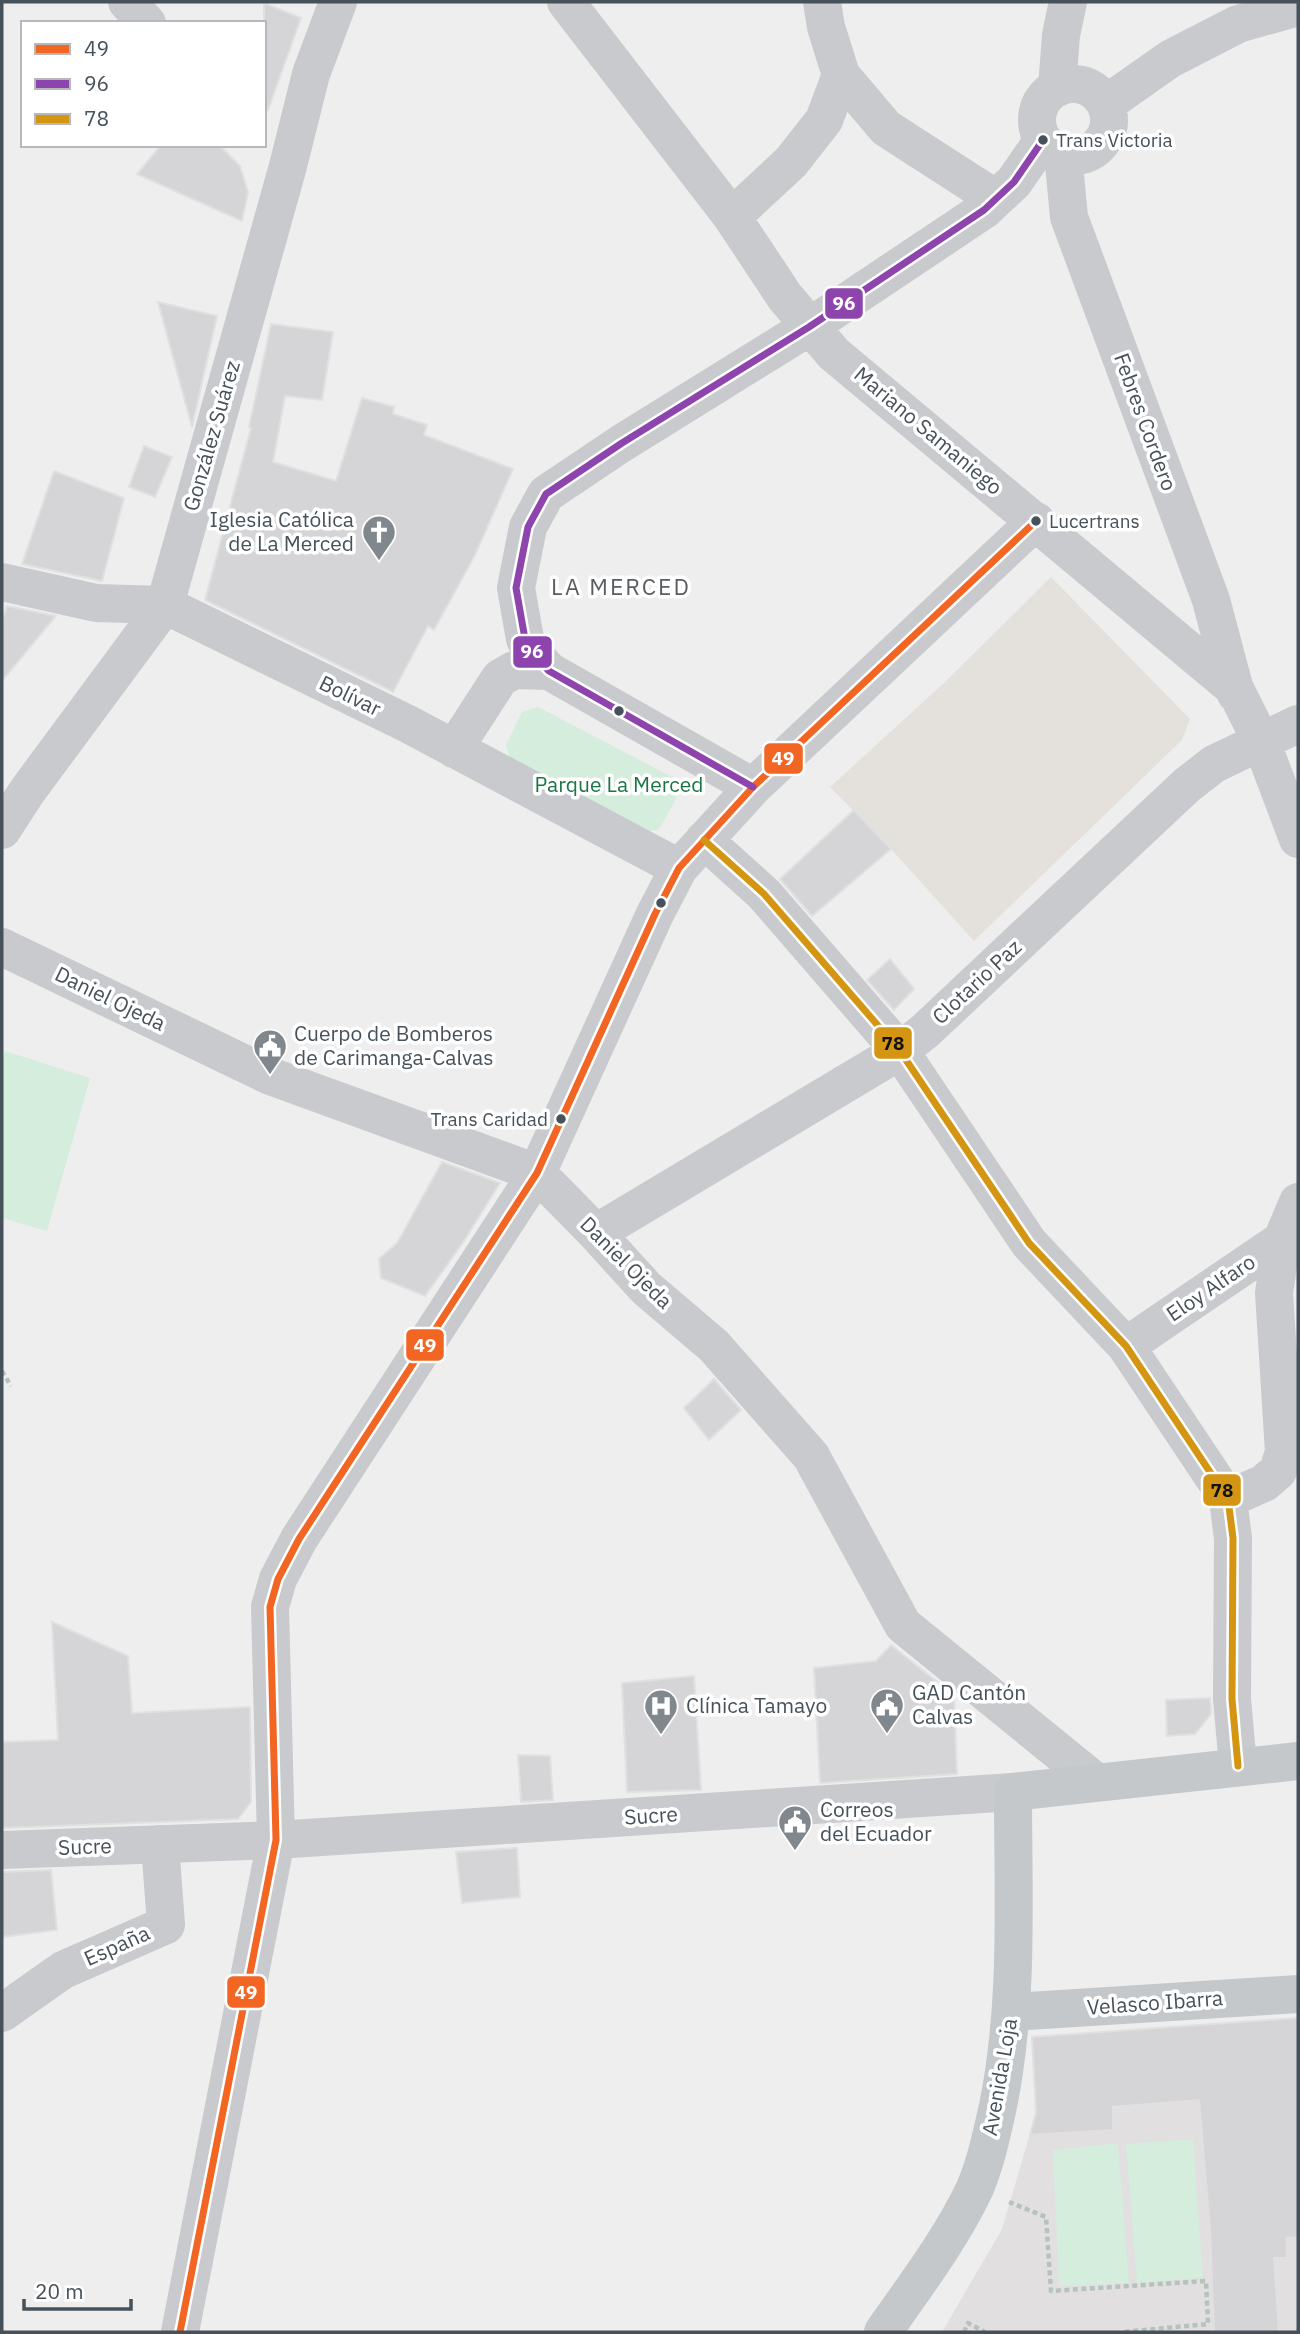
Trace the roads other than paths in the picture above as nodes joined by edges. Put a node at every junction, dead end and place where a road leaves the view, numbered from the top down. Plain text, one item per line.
1 (127, 2) edge
2 (338, 2) edge
3 (566, 2) edge
4 (822, 2) edge
5 (1068, 2) edge
6 (1298, 7) edge
7 (146, 21) edge
8 (841, 75) junction
9 (1057, 88) junction
10 (1106, 104) junction
11 (1053, 147) junction
12 (276, 154) edge
13 (996, 199) junction
14 (732, 217) junction
15 (809, 327) junction
16 (1037, 521) junction
17 (2, 582) edge
18 (1211, 600) junction
19 (165, 605) junction
20 (1157, 626) junction
21 (549, 671) junction
22 (1236, 689) junction
23 (1298, 724) edge
24 (1261, 741) junction
25 (454, 749) junction
26 (1214, 764) junction
27 (752, 787) junction
28 (2, 830) edge
29 (1298, 839) edge
30 (704, 840) junction
31 (679, 868) junction
32 (2, 947) edge
33 (900, 1052) junction
34 (537, 1173) junction
35 (1298, 1202) edge
36 (596, 1233) junction
37 (1290, 1241) edge
38 (1126, 1346) junction
39 (1228, 1499) junction
40 (1298, 1761) edge
41 (1238, 1766) junction
42 (1096, 1782) junction
43 (1013, 1792) junction
44 (276, 1840) junction
45 (160, 1844) junction
46 (2, 1850) edge
47 (1298, 1994) edge
48 (1012, 2012) junction
49 (2, 2013) edge
50 (180, 2332) edge
51 (883, 2332) edge

1 - 7 street
2 - 12 street, González Suárez
3 - 14 street, Mariano Samaniego
4 - 8 street
5 - 9 street
6 - 10 street
8 - 13 street
8 - 14 street
9 - 10 street
9 - 11 street
10 - 11 street
11 - 13 street
11 - 18 street, Febres Cordero
12 - 19 street, González Suárez
13 - 15 street
14 - 15 street, Mariano Samaniego
15 - 16 street, Mariano Samaniego
15 - 21 street
16 - 20 street, Mariano Samaniego
16 - 27 street
17 - 19 street, Bolívar
18 - 20 street
18 - 22 street, Febres Cordero
19 - 25 street, Bolívar
19 - 28 street, González Suárez
20 - 22 street, Mariano Samaniego
21 - 25 street
21 - 27 street
22 - 24 street, Mariano Samaniego
22 - 26 street
23 - 24 street, Clotario Paz
24 - 26 street, Clotario Paz
24 - 29 street, Mariano Samaniego
25 - 31 street, Bolívar
26 - 33 street, Clotario Paz
27 - 30 street
30 - 31 street
30 - 33 street
31 - 34 street
32 - 34 street, Daniel Ojeda
33 - 36 street, Clotario Paz
33 - 38 street
34 - 36 street, Daniel Ojeda
34 - 44 street
35 - 37 street
36 - 42 street, Daniel Ojeda
37 - 38 street, Eloy Alfaro
37 - 39 street
38 - 39 street
39 - 41 street
40 - 41 main road, Sucre
41 - 42 main road, Sucre
42 - 43 main road, Sucre
43 - 44 street, Sucre
43 - 48 main road, Avenida Loja
44 - 45 street, Sucre
44 - 50 street
45 - 46 street, Sucre
45 - 49 street, España
47 - 48 main road, Velasco Ibarra
48 - 51 main road, Avenida Loja

